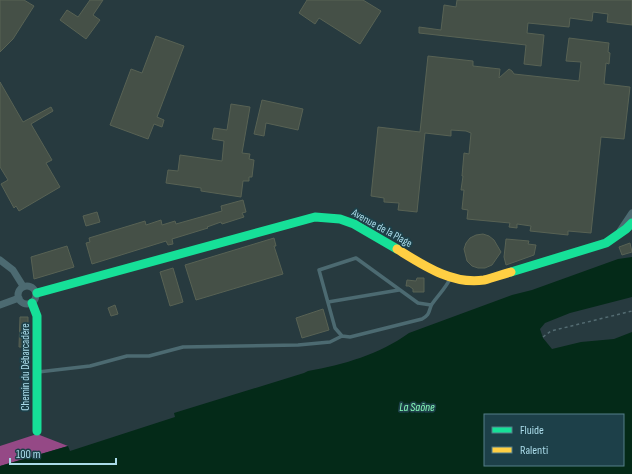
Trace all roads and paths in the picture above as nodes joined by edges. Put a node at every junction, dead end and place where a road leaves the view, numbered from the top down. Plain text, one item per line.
1 (632, 213) edge
2 (630, 228) edge
3 (618, 235) junction
4 (0, 260) edge
5 (452, 276) junction
6 (23, 286) junction
7 (400, 290) junction
8 (37, 293) junction
9 (19, 298) junction
10 (328, 302) junction
11 (32, 303) junction
12 (0, 305) edge
13 (431, 305) junction
14 (632, 311) edge
15 (342, 336) junction
16 (543, 337) dead end
17 (37, 372) junction
18 (37, 431) dead end

1 - 3 street, Avenue de la Plage
2 - 3 street, Avenue de la Plage
3 - 5 street, Avenue de la Plage
4 - 6 street
5 - 8 street, Avenue de la Plage
5 - 13 lane
6 - 8 street
6 - 9 street
7 - 10 lane
7 - 10 lane
7 - 13 lane
8 - 11 street
9 - 11 street
9 - 12 street
10 - 15 lane
11 - 17 street, Chemin du Débarcadère
13 - 15 lane
14 - 16 path
15 - 17 lane
17 - 18 street, Chemin du Débarcadère

